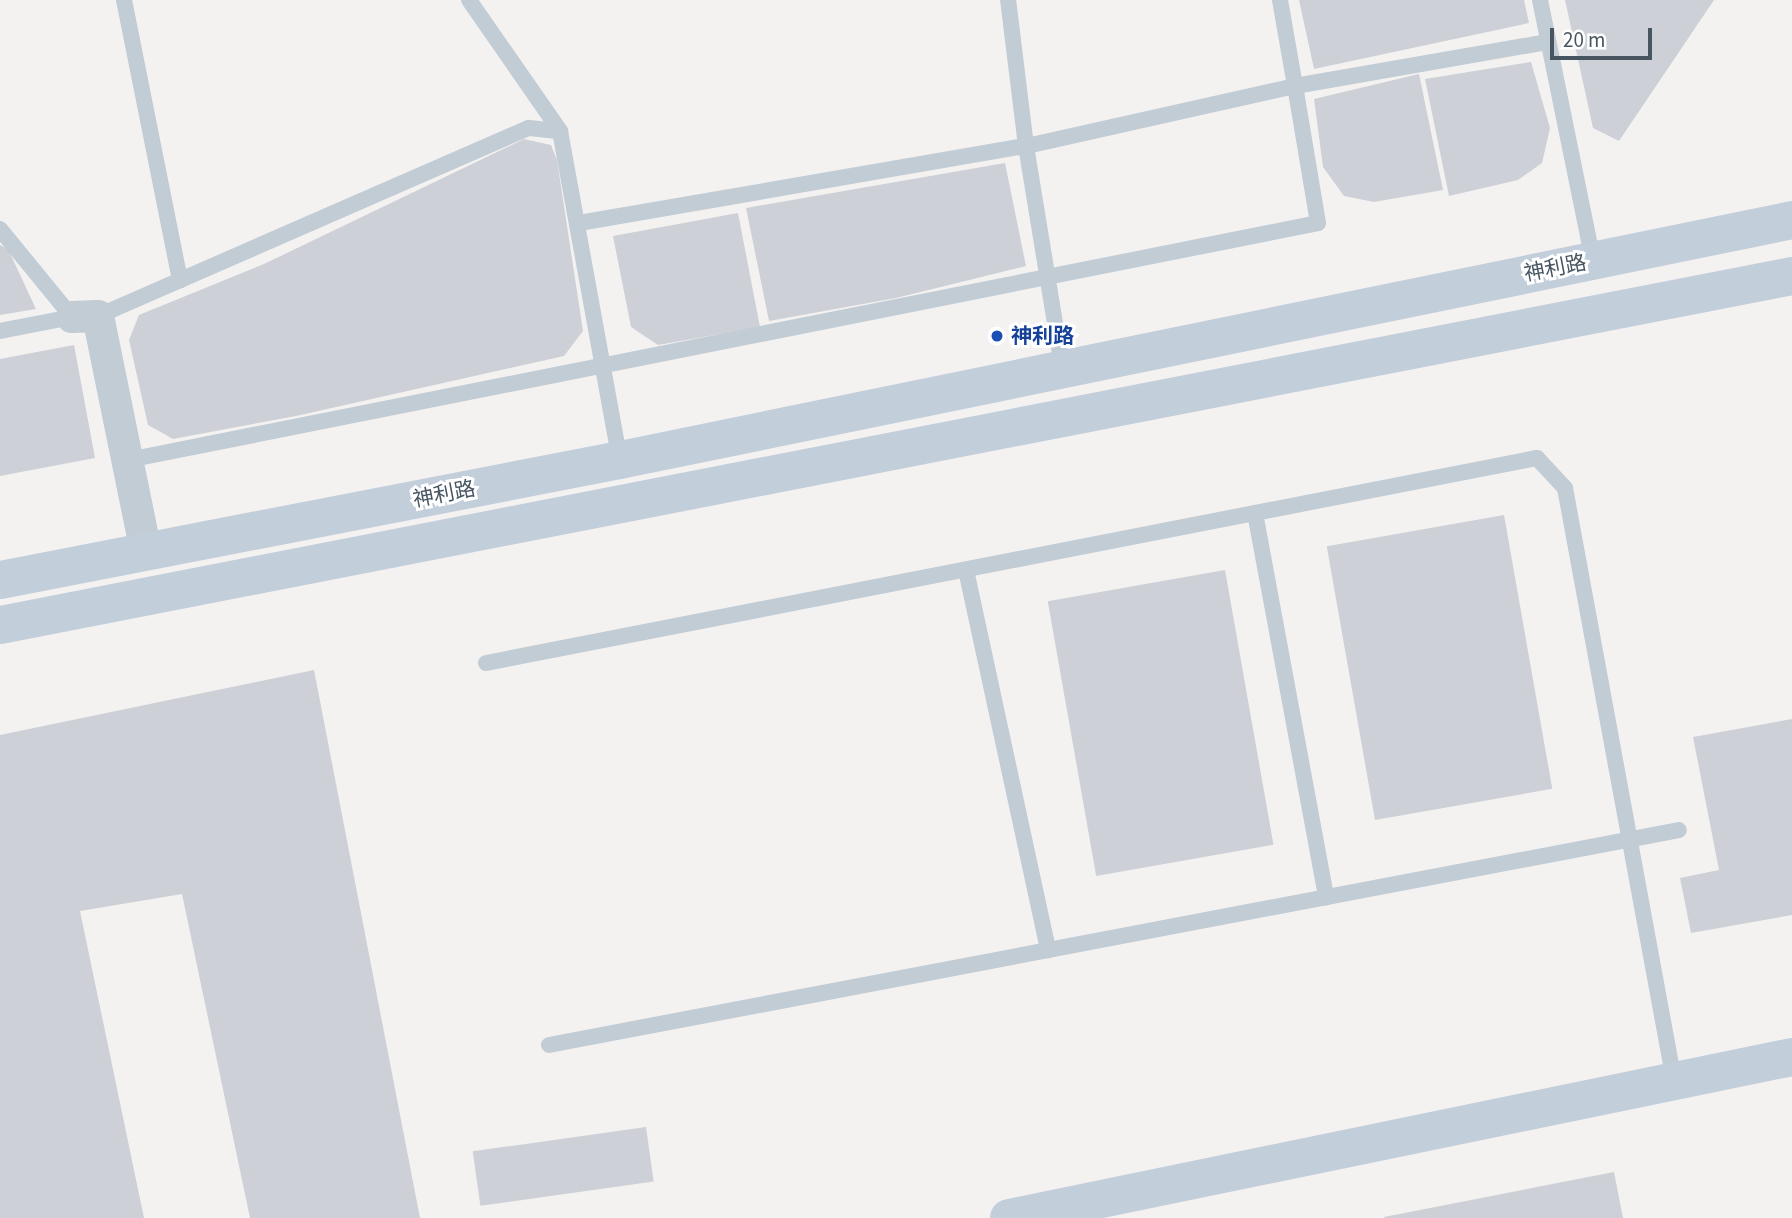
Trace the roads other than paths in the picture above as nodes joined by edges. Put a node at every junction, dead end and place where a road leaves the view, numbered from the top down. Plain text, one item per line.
1 (124, 0) edge
2 (469, 0) edge
3 (1007, 0) edge
4 (1279, 0) edge
5 (1540, 0) edge
6 (1548, 42) junction
7 (1295, 86) junction
8 (560, 131) junction
9 (1026, 146) junction
10 (1792, 220) edge
11 (579, 223) junction
12 (0, 229) edge
13 (1593, 260) junction
14 (1792, 276) edge
15 (180, 280) junction
16 (1046, 280) junction
17 (85, 316) junction
18 (0, 331) edge
19 (604, 366) junction
20 (1062, 367) junction
21 (128, 460) junction
22 (620, 460) junction
23 (1255, 513) junction
24 (146, 551) junction
25 (966, 569) junction
26 (0, 580) edge
27 (0, 625) edge
28 (486, 663) dead end
29 (1679, 830) dead end
30 (1631, 839) junction
31 (1326, 897) junction
32 (1048, 950) junction
33 (549, 1045) dead end
34 (1792, 1057) edge
35 (1674, 1081) junction
36 (1009, 1218) edge

1 - 15 lane
2 - 8 lane
3 - 9 lane
4 - 7 lane
5 - 6 lane
6 - 7 lane
6 - 13 lane
7 - 9 lane
7 - 16 lane
8 - 11 lane
8 - 15 lane
9 - 11 lane
9 - 16 lane
10 - 13 main road, 神利路
11 - 19 lane
12 - 17 lane
13 - 20 main road, 神利路
14 - 27 main road
15 - 17 lane
16 - 19 lane
16 - 20 lane
17 - 18 lane
17 - 21 street
19 - 21 lane
19 - 22 lane
20 - 22 main road, 神利路
21 - 24 street
22 - 24 main road, 神利路
23 - 25 lane
23 - 30 lane
23 - 31 lane
24 - 26 main road, 神利路
25 - 28 lane
25 - 32 lane
29 - 30 lane
30 - 31 lane
30 - 35 lane
31 - 32 lane
32 - 33 lane
34 - 35 main road
35 - 36 main road

